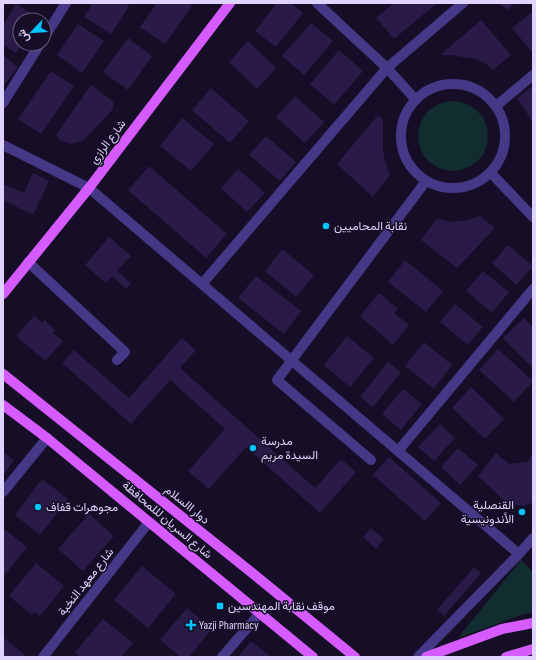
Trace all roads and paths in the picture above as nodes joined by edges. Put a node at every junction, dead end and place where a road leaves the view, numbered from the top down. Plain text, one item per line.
1 (66, 3) edge
2 (230, 3) edge
3 (317, 3) edge
4 (463, 3) edge
5 (52, 25) edge
6 (35, 52) edge
7 (387, 68) junction
8 (533, 75) edge
9 (416, 100) junction
10 (3, 103) edge
11 (496, 106) junction
12 (3, 145) edge
13 (491, 173) junction
14 (426, 181) junction
15 (89, 188) junction
16 (533, 217) edge
17 (28, 262) junction
18 (202, 284) junction
19 (533, 289) edge
20 (3, 294) edge
21 (117, 360) dead end
22 (292, 360) junction
23 (3, 374) edge
24 (3, 405) edge
25 (47, 438) junction
26 (398, 451) junction
27 (371, 460) dead end
28 (3, 492) edge
29 (149, 522) junction
30 (532, 542) edge
31 (519, 554) junction
32 (260, 613) junction
33 (533, 623) edge
34 (533, 649) edge
35 (43, 657) edge
36 (222, 657) edge
37 (313, 657) edge
38 (355, 657) edge
39 (418, 657) edge
40 (426, 657) edge
41 (506, 657) edge

1 - 5 street
2 - 15 main road, شارع الرازي
3 - 7 street
4 - 7 street
6 - 10 street
7 - 9 street
7 - 18 street
8 - 11 street
9 - 11 street
9 - 14 street
11 - 13 street
12 - 15 street
13 - 14 street
13 - 16 street
14 - 22 street
15 - 17 main road, شارع الرازي
15 - 18 street
17 - 20 main road, شارع الرازي
17 - 21 street
18 - 22 street
19 - 26 street
22 - 26 street
22 - 27 street
23 - 38 main road, دوار االسلام
24 - 25 main road, شارع السريان لللمحافظة
25 - 28 street
25 - 29 main road, شارع السريان لللمحافظة
26 - 31 street
29 - 32 main road, شارع السريان لللمحافظة
29 - 35 street, شارع معهد النخبة
30 - 31 street
31 - 39 street
32 - 36 street
32 - 37 main road, شارع السريان لللمحافظة
33 - 40 main road
34 - 41 main road

